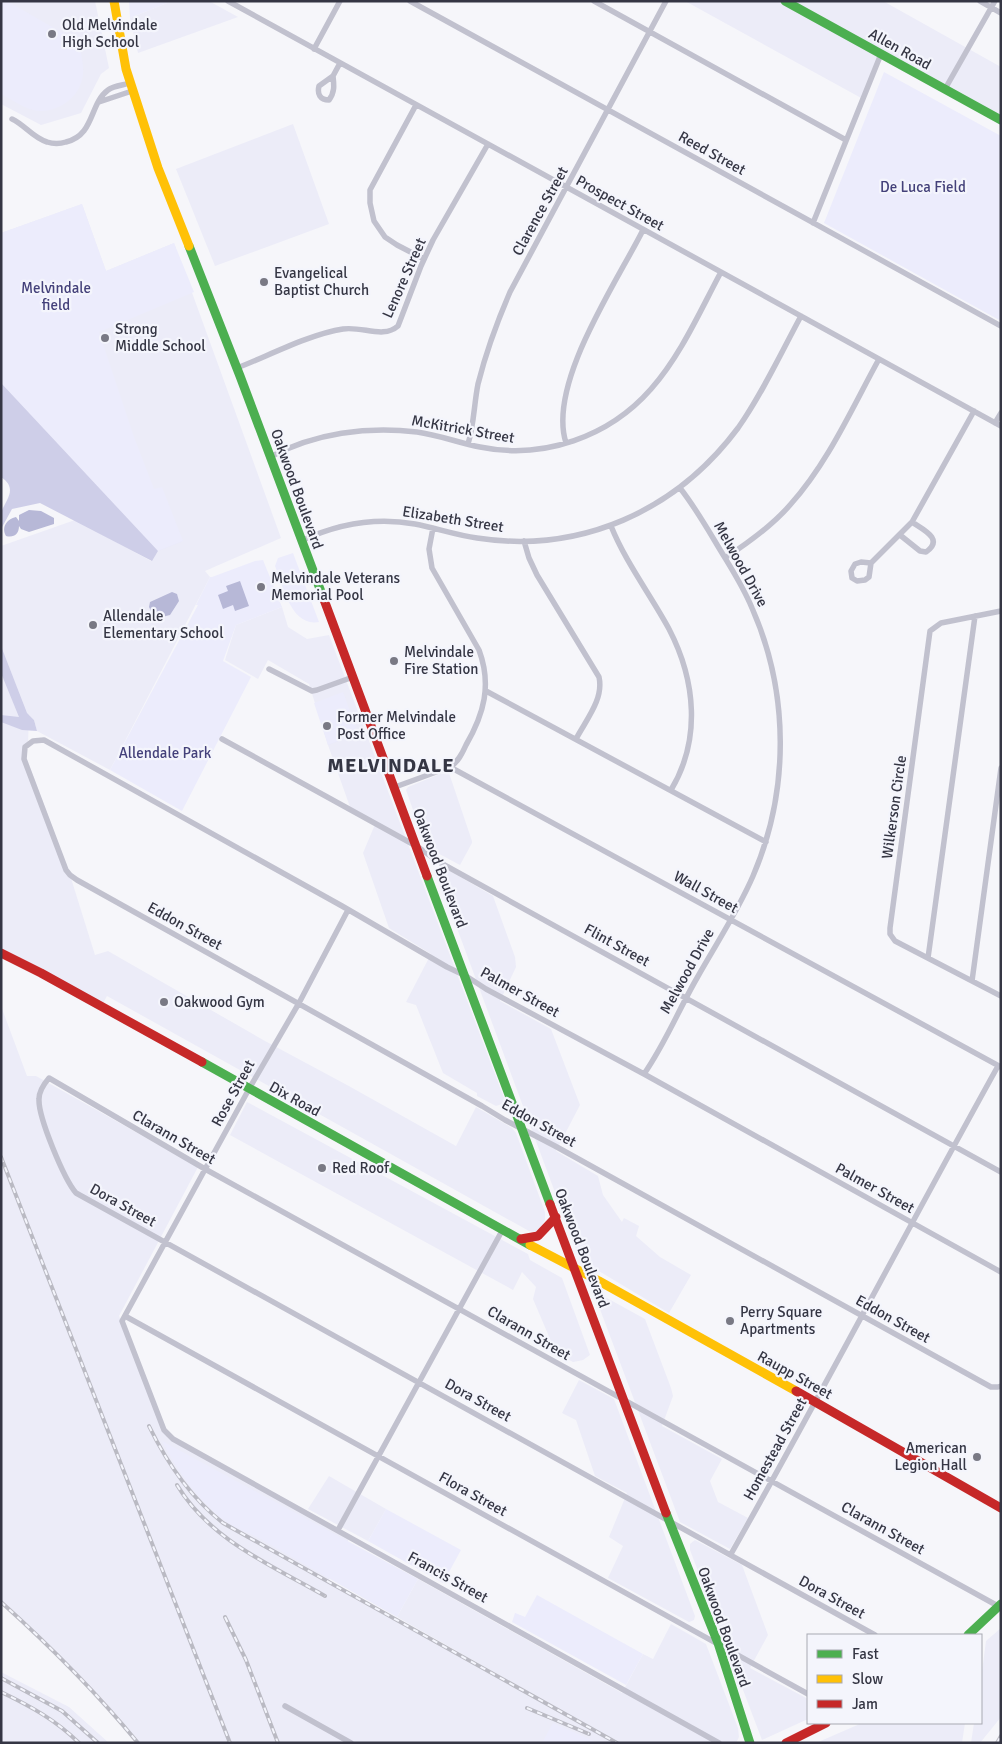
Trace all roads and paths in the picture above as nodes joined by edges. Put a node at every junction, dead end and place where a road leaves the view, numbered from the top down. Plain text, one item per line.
1 (114, 1) edge
2 (228, 1) edge
3 (340, 1) edge
4 (410, 1) edge
5 (594, 1) edge
6 (666, 1) edge
7 (785, 1) edge
8 (980, 1) edge
9 (995, 1) edge
10 (992, 8) junction
11 (1001, 12) edge
12 (650, 32) junction
13 (314, 48) junction
14 (881, 54) junction
15 (340, 63) junction
16 (333, 76) dead end
17 (131, 87) junction
18 (945, 89) junction
19 (416, 105) junction
20 (608, 110) junction
21 (12, 119) dead end
22 (1001, 120) edge
23 (846, 140) junction
24 (488, 144) junction
25 (567, 188) junction
26 (813, 223) junction
27 (644, 230) junction
28 (424, 259) junction
29 (721, 272) junction
30 (801, 316) junction
31 (1001, 326) edge
32 (878, 359) junction
33 (237, 368) junction
34 (974, 411) junction
35 (1001, 412) edge
36 (998, 424) edge
37 (566, 443) junction
38 (468, 444) junction
39 (270, 456) junction
40 (680, 488) junction
41 (912, 522) junction
42 (611, 526) junction
43 (433, 528) junction
44 (900, 535) junction
45 (301, 541) junction
46 (524, 541) junction
47 (725, 558) junction
48 (871, 563) dead end
49 (1001, 611) edge
50 (975, 616) junction
51 (269, 669) dead end
52 (353, 676) junction
53 (486, 691) junction
54 (576, 738) junction
55 (222, 739) dead end
56 (28, 744) joint
57 (450, 767) junction
58 (1001, 768) edge
59 (395, 786) junction
60 (671, 790) junction
61 (766, 842) junction
62 (418, 847) junction
63 (348, 910) junction
64 (730, 920) junction
65 (1, 953) edge
66 (928, 958) junction
67 (466, 976) junction
68 (972, 981) junction
69 (1001, 996) edge
70 (686, 997) junction
71 (299, 1003) junction
72 (999, 1066) edge
73 (644, 1074) junction
74 (249, 1089) junction
75 (522, 1129) junction
76 (953, 1146) junction
77 (205, 1169) junction
78 (1001, 1172) edge
79 (70, 1186) joint
80 (556, 1217) junction
81 (911, 1222) junction
82 (503, 1229) junction
83 (519, 1239) junction
84 (165, 1242) junction
85 (575, 1268) junction
86 (1001, 1272) edge
87 (459, 1308) junction
88 (862, 1315) junction
89 (125, 1316) junction
90 (418, 1382) junction
91 (999, 1387) edge
92 (624, 1400) junction
93 (816, 1402) junction
94 (378, 1456) junction
95 (772, 1481) junction
96 (1001, 1508) edge
97 (670, 1522) junction
98 (338, 1530) junction
99 (731, 1554) junction
100 (999, 1605) edge
101 (873, 1634) edge
102 (969, 1634) edge
103 (718, 1643) junction
104 (807, 1693) edge
105 (285, 1706) dead end
106 (824, 1724) edge
107 (351, 1743) edge
108 (719, 1743) edge
109 (750, 1743) edge
110 (786, 1743) edge

1 - 17 main road, Oakwood Boulevard
2 - 13 street, Prospect Street
3 - 13 street
4 - 20 street, Reed Street
5 - 12 street
6 - 12 street, Clarence Street
7 - 14 main road, Allen Road
8 - 10 street
9 - 10 street
10 - 11 street
10 - 18 street
12 - 20 street, Clarence Street
12 - 23 street
13 - 15 street, Prospect Street
14 - 18 main road, Allen Road
14 - 23 street
15 - 16 street
15 - 19 street, Prospect Street
17 - 21 street
17 - 33 main road, Oakwood Boulevard
18 - 22 main road, Allen Road
19 - 24 street, Prospect Street
19 - 28 street
20 - 25 street, Clarence Street
20 - 26 street, Reed Street
23 - 26 street
24 - 25 street, Prospect Street
24 - 28 street, Lenore Street
25 - 27 street, Prospect Street
25 - 38 street, Clarence Street
26 - 31 street, Reed Street
27 - 29 street, Prospect Street
27 - 37 street
28 - 33 street, Lenore Street
29 - 30 street, Prospect Street
29 - 37 street, McKitrick Street
30 - 32 street, Prospect Street
30 - 40 street, Elizabeth Street
32 - 34 street, Prospect Street
32 - 47 street
33 - 39 main road, Oakwood Boulevard
34 - 36 street, Prospect Street
34 - 41 street
35 - 36 street
37 - 38 street, McKitrick Street
38 - 39 street, McKitrick Street
39 - 45 main road, Oakwood Boulevard
40 - 42 street, Elizabeth Street
40 - 47 street, Melwood Drive
41 - 44 street
41 - 44 street
42 - 46 street, Elizabeth Street
42 - 60 street
43 - 45 street, Elizabeth Street
43 - 46 street, Elizabeth Street
43 - 53 street
44 - 48 street
45 - 52 main road, Oakwood Boulevard
46 - 54 street
47 - 61 street, Melwood Drive
49 - 50 street, Wilkerson Circle
50 - 66 street
50 - 66 street, Wilkerson Circle
51 - 52 street
52 - 59 main road, Oakwood Boulevard
53 - 54 street
53 - 57 street
54 - 60 street
55 - 62 street, Flint Street
56 - 63 street, Palmer Street
56 - 71 street, Eddon Street
57 - 59 street
57 - 64 street, Wall Street
58 - 68 street
59 - 62 main road, Oakwood Boulevard
60 - 61 street
61 - 64 street, Melwood Drive
62 - 67 main road, Oakwood Boulevard
62 - 70 street, Flint Street
63 - 67 street, Palmer Street
63 - 71 street, Rose Street
64 - 70 street, Melwood Drive
64 - 72 street, Wall Street
65 - 74 main road, Dix Road
66 - 68 street, Wilkerson Circle
67 - 73 street, Palmer Street
67 - 75 main road, Oakwood Boulevard
68 - 69 street, Wilkerson Circle
70 - 73 street, Melwood Drive
70 - 76 street, Flint Street
71 - 74 street, Rose Street
71 - 75 street, Eddon Street
72 - 76 street, Homestead Street
73 - 81 street, Palmer Street
74 - 77 street, Rose Street
74 - 82 main road, Dix Road
75 - 80 main road, Oakwood Boulevard
75 - 88 street, Eddon Street
76 - 78 street, Flint Street
76 - 81 street, Homestead Street
77 - 79 street, Clarann Street
77 - 84 street, Rose Street
77 - 87 street, Clarann Street
79 - 84 street, Dora Street
80 - 83 main road
80 - 85 main road, Oakwood Boulevard
81 - 86 street, Palmer Street
81 - 88 street, Homestead Street
82 - 83 main road, Dix Road
82 - 87 street
83 - 85 main road, Dix Road
84 - 89 street, Rose Street
84 - 90 street, Dora Street
85 - 92 main road, Oakwood Boulevard
85 - 93 main road, Raupp Street
87 - 90 street
87 - 92 street, Clarann Street
88 - 91 street, Eddon Street
88 - 93 street, Homestead Street
89 - 94 street, Flora Street
89 - 98 street, Francis Street
90 - 94 street
90 - 97 street, Dora Street
92 - 95 street, Clarann Street
92 - 97 main road, Oakwood Boulevard
93 - 95 street, Homestead Street
93 - 96 main road, Raupp Street
94 - 98 street
94 - 103 street, Flora Street
95 - 99 street, Homestead Street
95 - 100 street, Clarann Street
97 - 99 street, Dora Street
97 - 103 main road, Oakwood Boulevard
98 - 108 street, Francis Street
99 - 101 street, Dora Street
100 - 102 main road
103 - 104 street, Flora Street
103 - 109 main road, Oakwood Boulevard
105 - 107 street
106 - 110 main road

